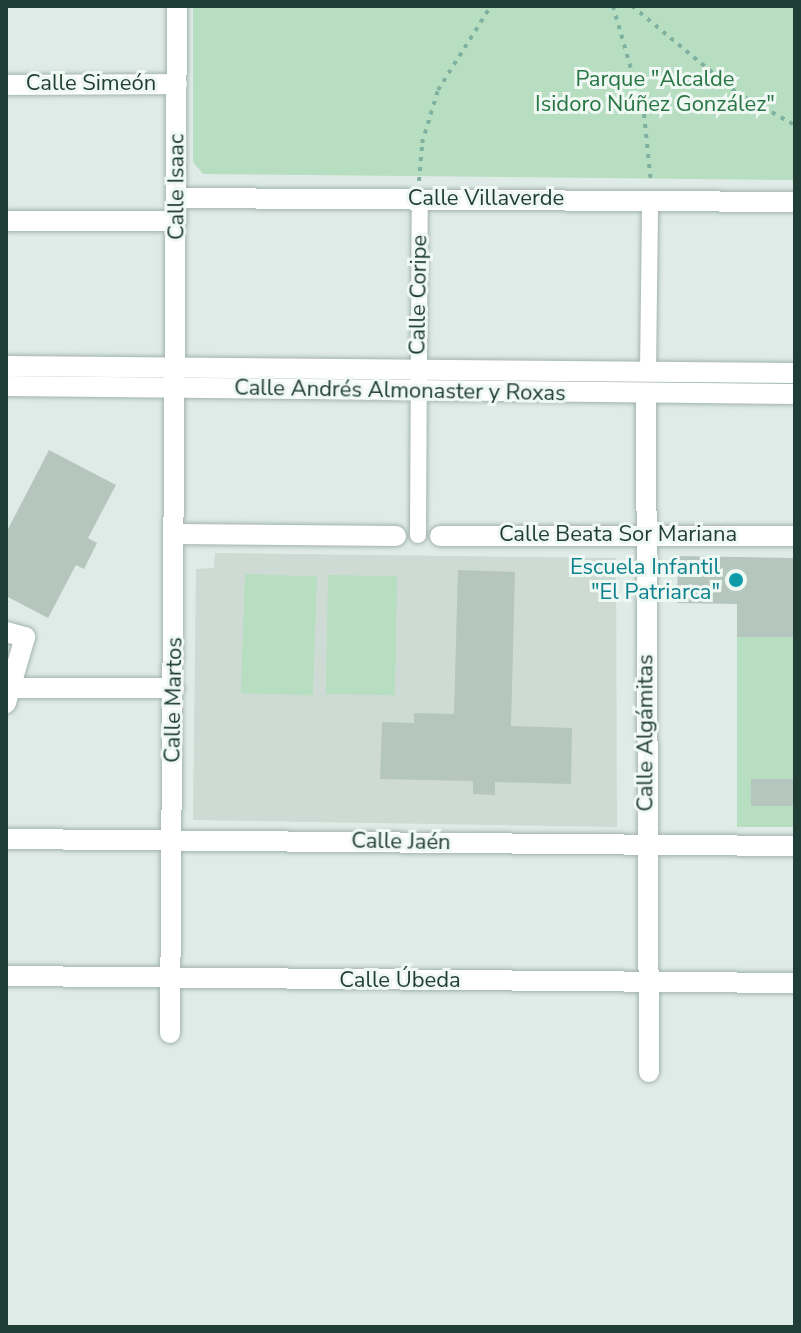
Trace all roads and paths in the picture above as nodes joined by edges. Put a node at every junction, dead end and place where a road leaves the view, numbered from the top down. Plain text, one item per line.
1 (177, 6) edge
2 (491, 6) edge
3 (613, 6) edge
4 (632, 6) edge
5 (177, 84) junction
6 (6, 85) edge
7 (795, 125) edge
8 (177, 198) junction
9 (420, 199) junction
10 (650, 199) junction
11 (795, 202) edge
12 (6, 221) edge
13 (176, 221) junction
14 (6, 366) edge
15 (648, 372) junction
16 (795, 373) edge
17 (177, 378) junction
18 (419, 381) junction
19 (6, 386) edge
20 (646, 394) junction
21 (795, 394) edge
22 (176, 534) junction
23 (645, 534) junction
24 (418, 535) dead end
25 (396, 536) dead end
26 (440, 536) dead end
27 (795, 536) edge
28 (15, 635) edge
29 (174, 688) junction
30 (8, 696) edge
31 (6, 839) edge
32 (172, 839) junction
33 (646, 844) junction
34 (795, 846) edge
35 (6, 976) edge
36 (171, 980) junction
37 (647, 981) junction
38 (795, 983) edge
39 (170, 1033) dead end
40 (649, 1072) dead end

1 - 5 street, Calle Isaac
2 - 9 path
3 - 10 path
4 - 7 path
5 - 6 street, Calle Simeón
5 - 8 street, Calle Isaac
8 - 9 street, Calle Villaverde
8 - 13 street, Calle Isaac
9 - 10 street, Calle Villaverde
9 - 18 street, Calle Coripe
10 - 11 street, Calle Villaverde
10 - 15 street
12 - 13 street
13 - 17 street, Calle Isaac
14 - 17 street, Calle Andrés Almonaster y Roxas
15 - 16 street, Calle Andrés Almonaster y Roxas
15 - 18 street, Calle Andrés Almonaster y Roxas
17 - 18 street, Calle Andrés Almonaster y Roxas
17 - 19 street, Calle Andrés Almonaster y Roxas
17 - 22 street, Calle Martos
18 - 20 street, Calle Andrés Almonaster y Roxas
18 - 24 street, Calle Coripe
20 - 21 street, Calle Andrés Almonaster y Roxas
20 - 23 street, Calle Algámitas
22 - 25 street
22 - 29 street, Calle Martos
23 - 26 street, Calle Beata Sor Mariana
23 - 27 street, Calle Beata Sor Mariana
23 - 33 street, Calle Algámitas
28 - 30 street
29 - 30 street
29 - 32 street, Calle Martos
31 - 32 street, Calle Jaén
32 - 33 street, Calle Jaén
32 - 36 street, Calle Martos
33 - 34 street, Calle Jaén
33 - 37 street, Calle Algámitas
35 - 36 street, Calle Úbeda
36 - 37 street, Calle Úbeda
36 - 39 street, Calle Martos
37 - 38 street, Calle Úbeda
37 - 40 street, Calle Algámitas

